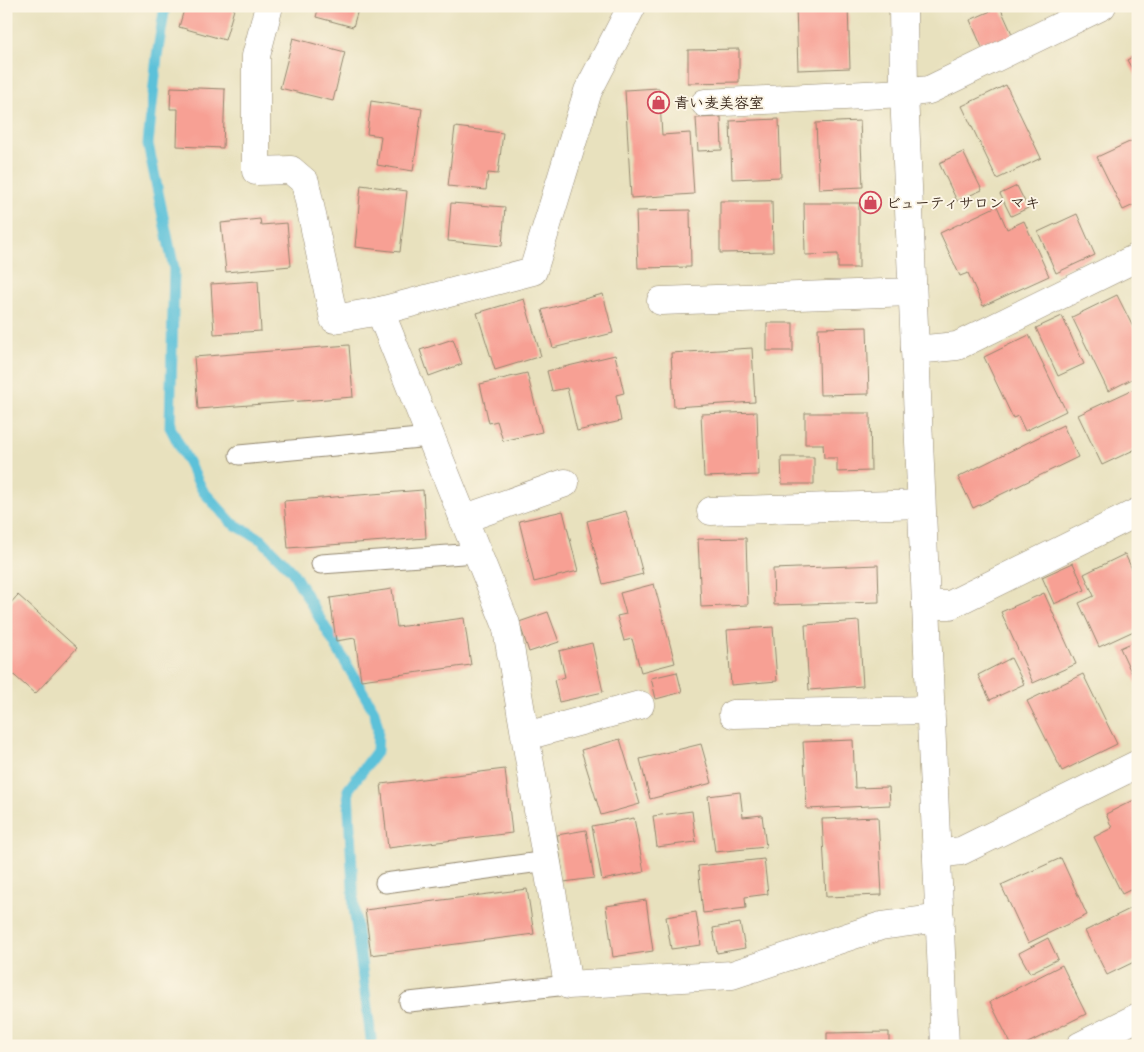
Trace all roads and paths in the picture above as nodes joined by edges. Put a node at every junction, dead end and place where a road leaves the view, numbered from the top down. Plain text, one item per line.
1 (269, 6) edge
2 (632, 6) edge
3 (903, 6) edge
4 (1102, 6) edge
5 (904, 93) junction
6 (705, 103) dead end
7 (1138, 257) edge
8 (912, 292) junction
9 (661, 301) dead end
10 (380, 312) junction
11 (915, 350) junction
12 (430, 437) junction
13 (239, 455) dead end
14 (565, 483) dead end
15 (921, 504) junction
16 (711, 510) dead end
17 (1138, 512) edge
18 (463, 518) junction
19 (477, 553) junction
20 (321, 564) dead end
21 (926, 605) junction
22 (640, 705) dead end
23 (931, 710) junction
24 (733, 714) dead end
25 (526, 736) junction
26 (1138, 764) edge
27 (936, 854) junction
28 (547, 861) junction
29 (385, 883) dead end
30 (940, 918) junction
31 (568, 985) junction
32 (409, 1002) dead end
33 (1138, 1017) edge
34 (945, 1046) edge
35 (1080, 1046) edge

1 - 10 street
2 - 10 street
3 - 5 street
4 - 5 street
5 - 6 street
5 - 8 street
7 - 11 street
8 - 9 street
8 - 11 street
10 - 12 street
11 - 15 street
12 - 13 lane
12 - 18 street
14 - 18 street
15 - 16 street
15 - 21 street
17 - 21 street
18 - 19 street
19 - 20 lane
19 - 25 street
21 - 23 street
22 - 25 street
23 - 24 street
23 - 27 street
25 - 28 street
26 - 27 street
27 - 30 street
28 - 29 lane
28 - 31 street
30 - 31 street
30 - 34 street
31 - 32 lane
33 - 35 street

